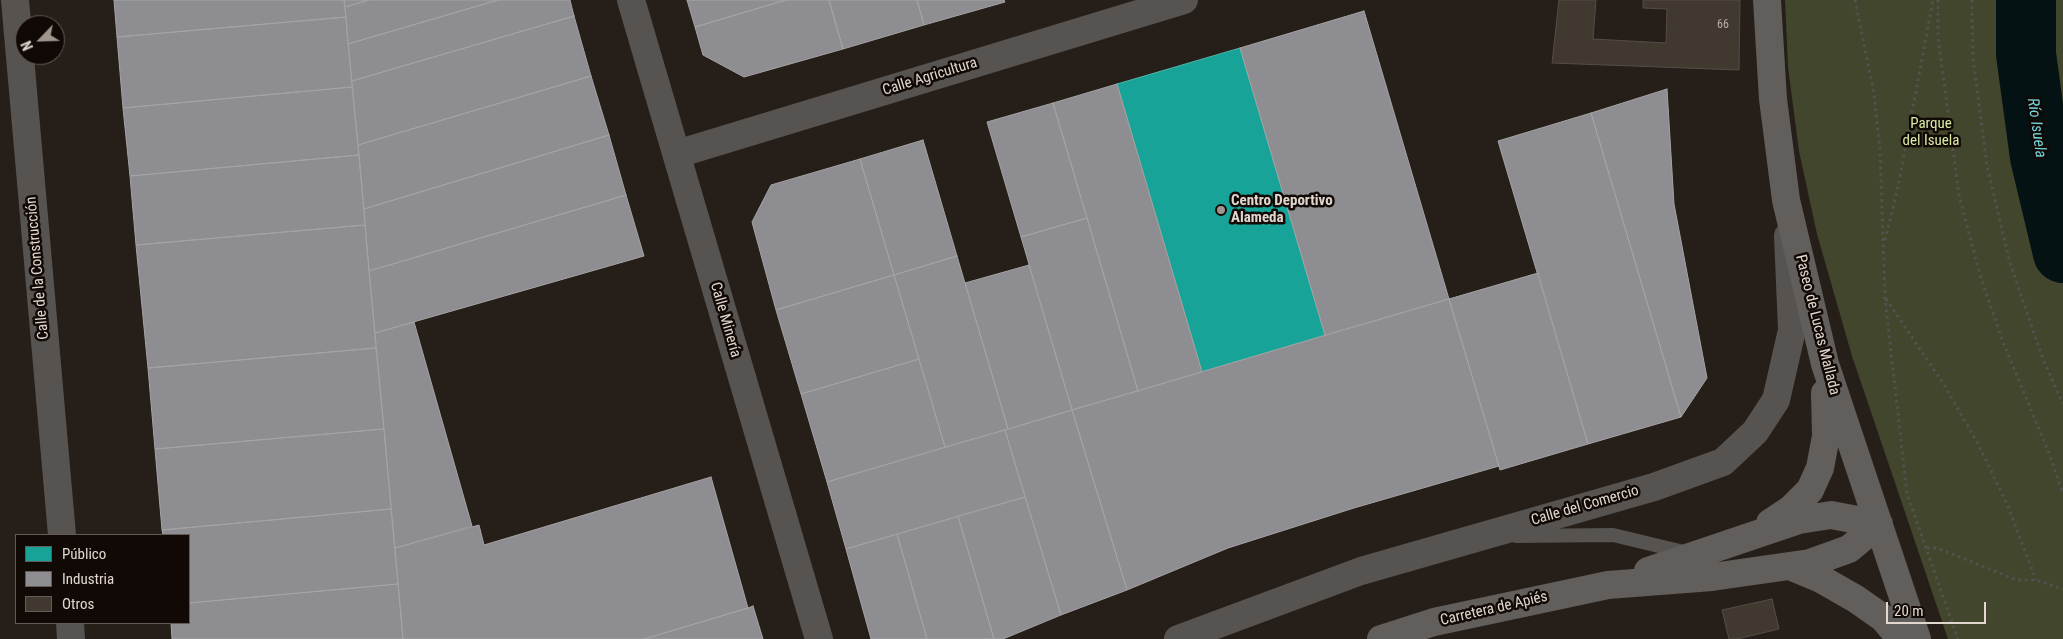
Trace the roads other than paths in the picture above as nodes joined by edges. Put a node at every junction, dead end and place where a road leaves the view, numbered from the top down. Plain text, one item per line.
1 (14, 0) edge
2 (631, 0) edge
3 (1184, 0) edge
4 (1767, 0) edge
5 (676, 154) junction
6 (1786, 200) junction
7 (1825, 364) junction
8 (1879, 524) junction
9 (62, 534) edge
10 (1753, 534) junction
11 (1478, 536) junction
12 (1696, 555) junction
13 (1790, 566) junction
14 (1608, 585) junction
15 (70, 624) edge
16 (71, 639) edge
17 (819, 639) edge
18 (1178, 639) edge
19 (1381, 639) edge
20 (1901, 639) edge
21 (1917, 639) edge

1 - 9 street, Calle de la Construcción
2 - 5 street, Calle Minería
3 - 5 street, Calle Agricultura
4 - 6 street, Paseo de Lucas Mallada
5 - 17 street, Calle Minería
6 - 7 street, Paseo de Lucas Mallada
6 - 11 street, Calle del Comercio
7 - 8 street, Paseo de Lucas Mallada
7 - 10 street
8 - 10 street
8 - 13 street
8 - 21 street, Paseo de Lucas Mallada
10 - 12 street
11 - 12 lane
11 - 18 street, Calle del Comercio
12 - 14 street
13 - 14 street
13 - 20 street
14 - 19 street, Carretera de Apiés
15 - 16 street

